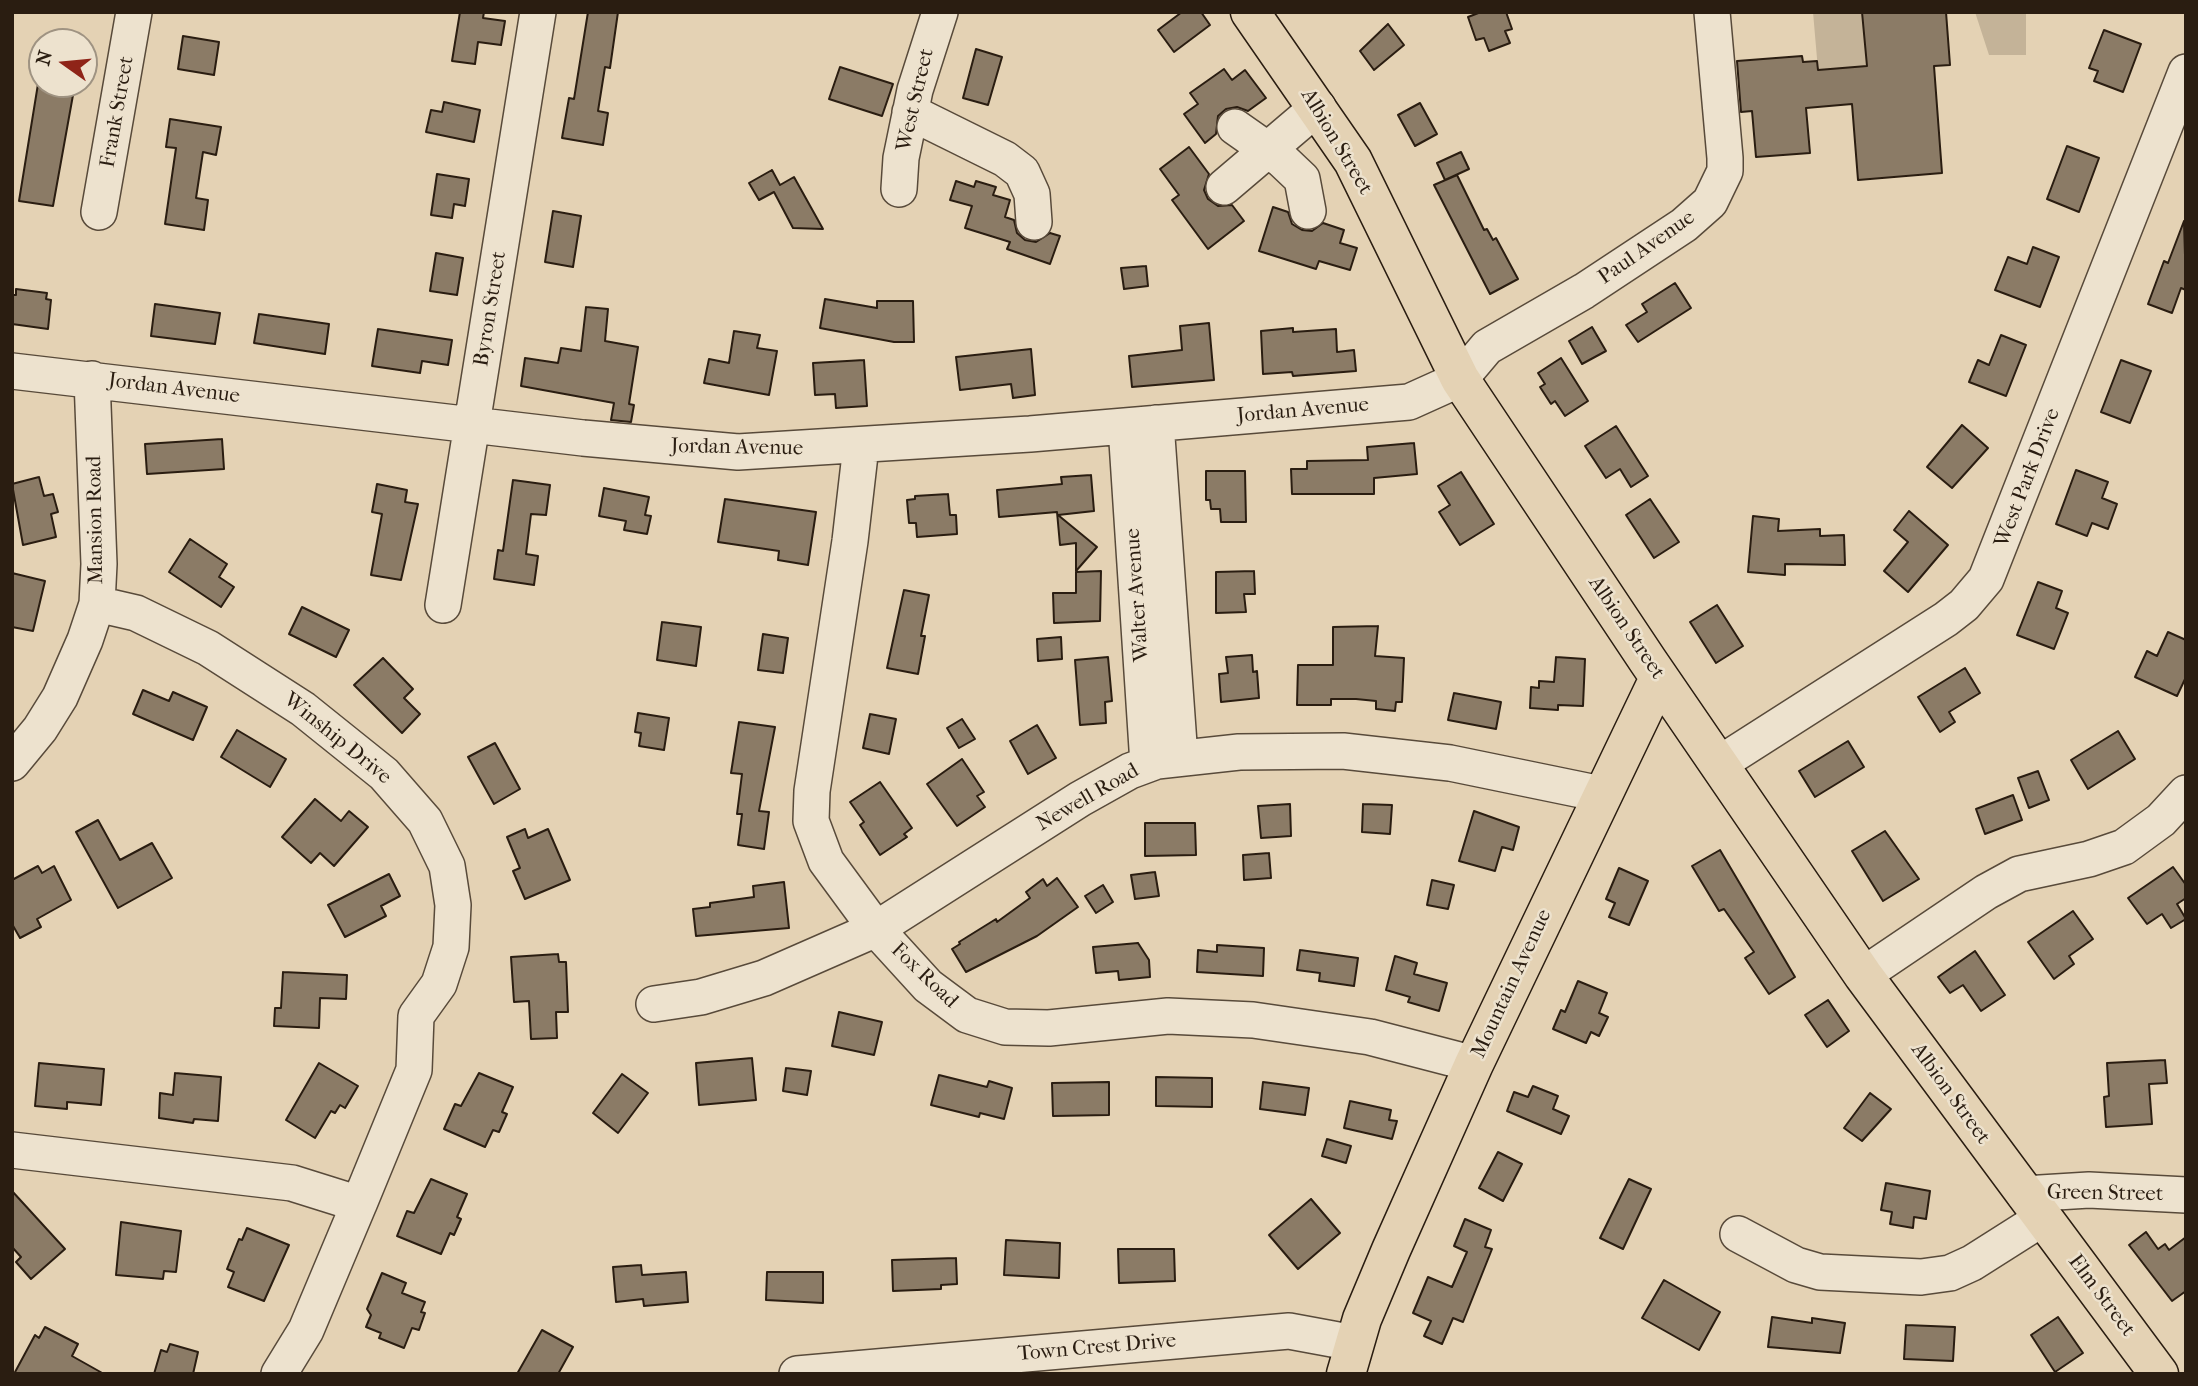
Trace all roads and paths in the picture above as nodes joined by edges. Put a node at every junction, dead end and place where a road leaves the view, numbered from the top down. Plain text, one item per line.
1 (134, 12) edge
2 (538, 12) edge
3 (940, 12) edge
4 (1712, 12) edge
5 (1260, 15) edge
6 (2186, 72) edge
7 (1318, 107) junction
8 (911, 112) junction
9 (1235, 127) dead end
10 (1266, 151) junction
11 (1224, 187) dead end
12 (899, 189) dead end
13 (1308, 211) dead end
14 (99, 212) dead end
15 (1034, 222) dead end
16 (12, 371) edge
17 (92, 379) junction
18 (1460, 379) junction
19 (1141, 424) junction
20 (472, 425) junction
21 (861, 446) junction
22 (97, 604) junction
23 (443, 605) dead end
24 (1659, 678) junction
25 (1164, 761) junction
26 (12, 763) edge
27 (1719, 764) junction
28 (2186, 793) edge
29 (1601, 794) junction
30 (876, 929) junction
31 (1863, 975) junction
32 (654, 1003) dead end
33 (1474, 1064) junction
34 (12, 1150) edge
35 (2186, 1195) edge
36 (359, 1204) junction
37 (2034, 1206) junction
38 (1738, 1234) dead end
39 (1350, 1359) edge
40 (1038, 1363) edge
41 (279, 1374) edge
42 (797, 1374) edge
43 (2159, 1374) edge

1 - 14 street, Frank Street
2 - 20 street, Byron Street
3 - 8 street, West Street
4 - 18 street, Paul Avenue
5 - 7 main road, Albion Street
6 - 27 street, West Park Drive
7 - 10 street
7 - 18 main road, Albion Street
8 - 12 street, West Street
8 - 15 street
9 - 10 street
10 - 11 street
10 - 13 street
16 - 17 street, Jordan Avenue
17 - 20 street, Jordan Avenue
17 - 22 street, Mansion Road
18 - 19 street, Jordan Avenue
18 - 24 main road, Albion Street
19 - 21 street, Jordan Avenue
19 - 25 street, Walter Avenue
20 - 21 street, Jordan Avenue
20 - 23 street, Byron Street
21 - 30 street, Fox Road
22 - 26 street, Mansion Road
22 - 36 street, Winship Drive
24 - 27 main road, Albion Street
24 - 29 main road, Mountain Avenue
25 - 29 street, Newell Road
25 - 30 street, Newell Road
27 - 31 main road, Albion Street
28 - 31 street
29 - 33 main road, Mountain Avenue
30 - 32 street, Newell Road
30 - 33 street, Fox Road
31 - 37 main road, Albion Street
33 - 39 main road, Mountain Avenue
34 - 36 street
35 - 37 street, Green Street
36 - 41 street, Winship Drive
37 - 38 street
37 - 43 main road, Elm Street
39 - 40 street, Town Crest Drive
40 - 42 street, Town Crest Drive

